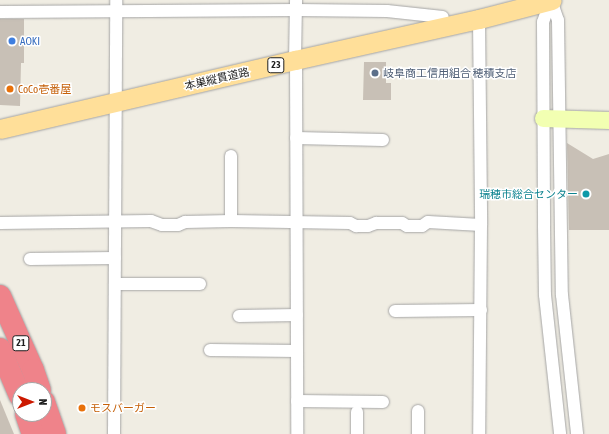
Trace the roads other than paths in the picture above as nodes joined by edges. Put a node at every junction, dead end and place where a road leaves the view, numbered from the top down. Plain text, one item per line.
1 (517, 0) edge
2 (551, 0) edge
3 (296, 5) edge
4 (116, 6) edge
5 (0, 12) edge
6 (443, 17) junction
7 (479, 19) junction
8 (295, 57) junction
9 (115, 97) junction
10 (0, 119) edge
11 (551, 119) junction
12 (609, 120) edge
13 (0, 130) edge
14 (296, 138) junction
15 (383, 140) dead end
16 (231, 156) dead end
17 (115, 221) junction
18 (231, 221) junction
19 (0, 222) edge
20 (296, 222) junction
21 (481, 225) junction
22 (115, 258) junction
23 (30, 259) dead end
24 (115, 284) junction
25 (200, 284) dead end
26 (0, 296) edge
27 (481, 310) junction
28 (395, 311) dead end
29 (297, 315) junction
30 (239, 316) dead end
31 (0, 349) edge
32 (210, 350) dead end
33 (297, 351) junction
34 (14, 382) edge
35 (37, 382) edge
36 (297, 401) junction
37 (383, 402) dead end
38 (418, 411) dead end
39 (357, 412) dead end
40 (29, 422) edge
41 (51, 422) edge
42 (33, 434) edge
43 (55, 434) edge
44 (114, 434) edge
45 (297, 434) edge
46 (357, 434) edge
47 (418, 434) edge
48 (479, 434) edge
49 (560, 434) edge
50 (577, 434) edge

1 - 6 main road, 本巣縦貫道路 / 23
2 - 7 main road, 本巣縦貫道路 / 23
2 - 11 street
3 - 4 street
3 - 6 street
3 - 8 street
4 - 5 street
4 - 9 street
6 - 8 main road, 本巣縦貫道路 / 23
7 - 8 main road, 本巣縦貫道路 / 23
7 - 21 street
8 - 9 main road, 本巣縦貫道路 / 23
8 - 14 street
9 - 10 main road, 本巣縦貫道路 / 23
9 - 13 main road, 本巣縦貫道路 / 23
9 - 17 street
11 - 12 street
11 - 49 street
11 - 50 street
14 - 15 street
14 - 20 street
16 - 18 street
17 - 18 street
17 - 19 street
17 - 22 street
18 - 20 street
20 - 21 street
20 - 29 street
21 - 27 street
22 - 23 street
22 - 24 street
24 - 25 street
24 - 44 street
26 - 35 highway, 21
27 - 28 street
27 - 48 street
29 - 30 street
29 - 33 street
31 - 34 highway, 21
32 - 33 street
33 - 36 street
36 - 37 street
36 - 45 street
38 - 47 street
39 - 46 street
40 - 42 highway
41 - 43 highway

